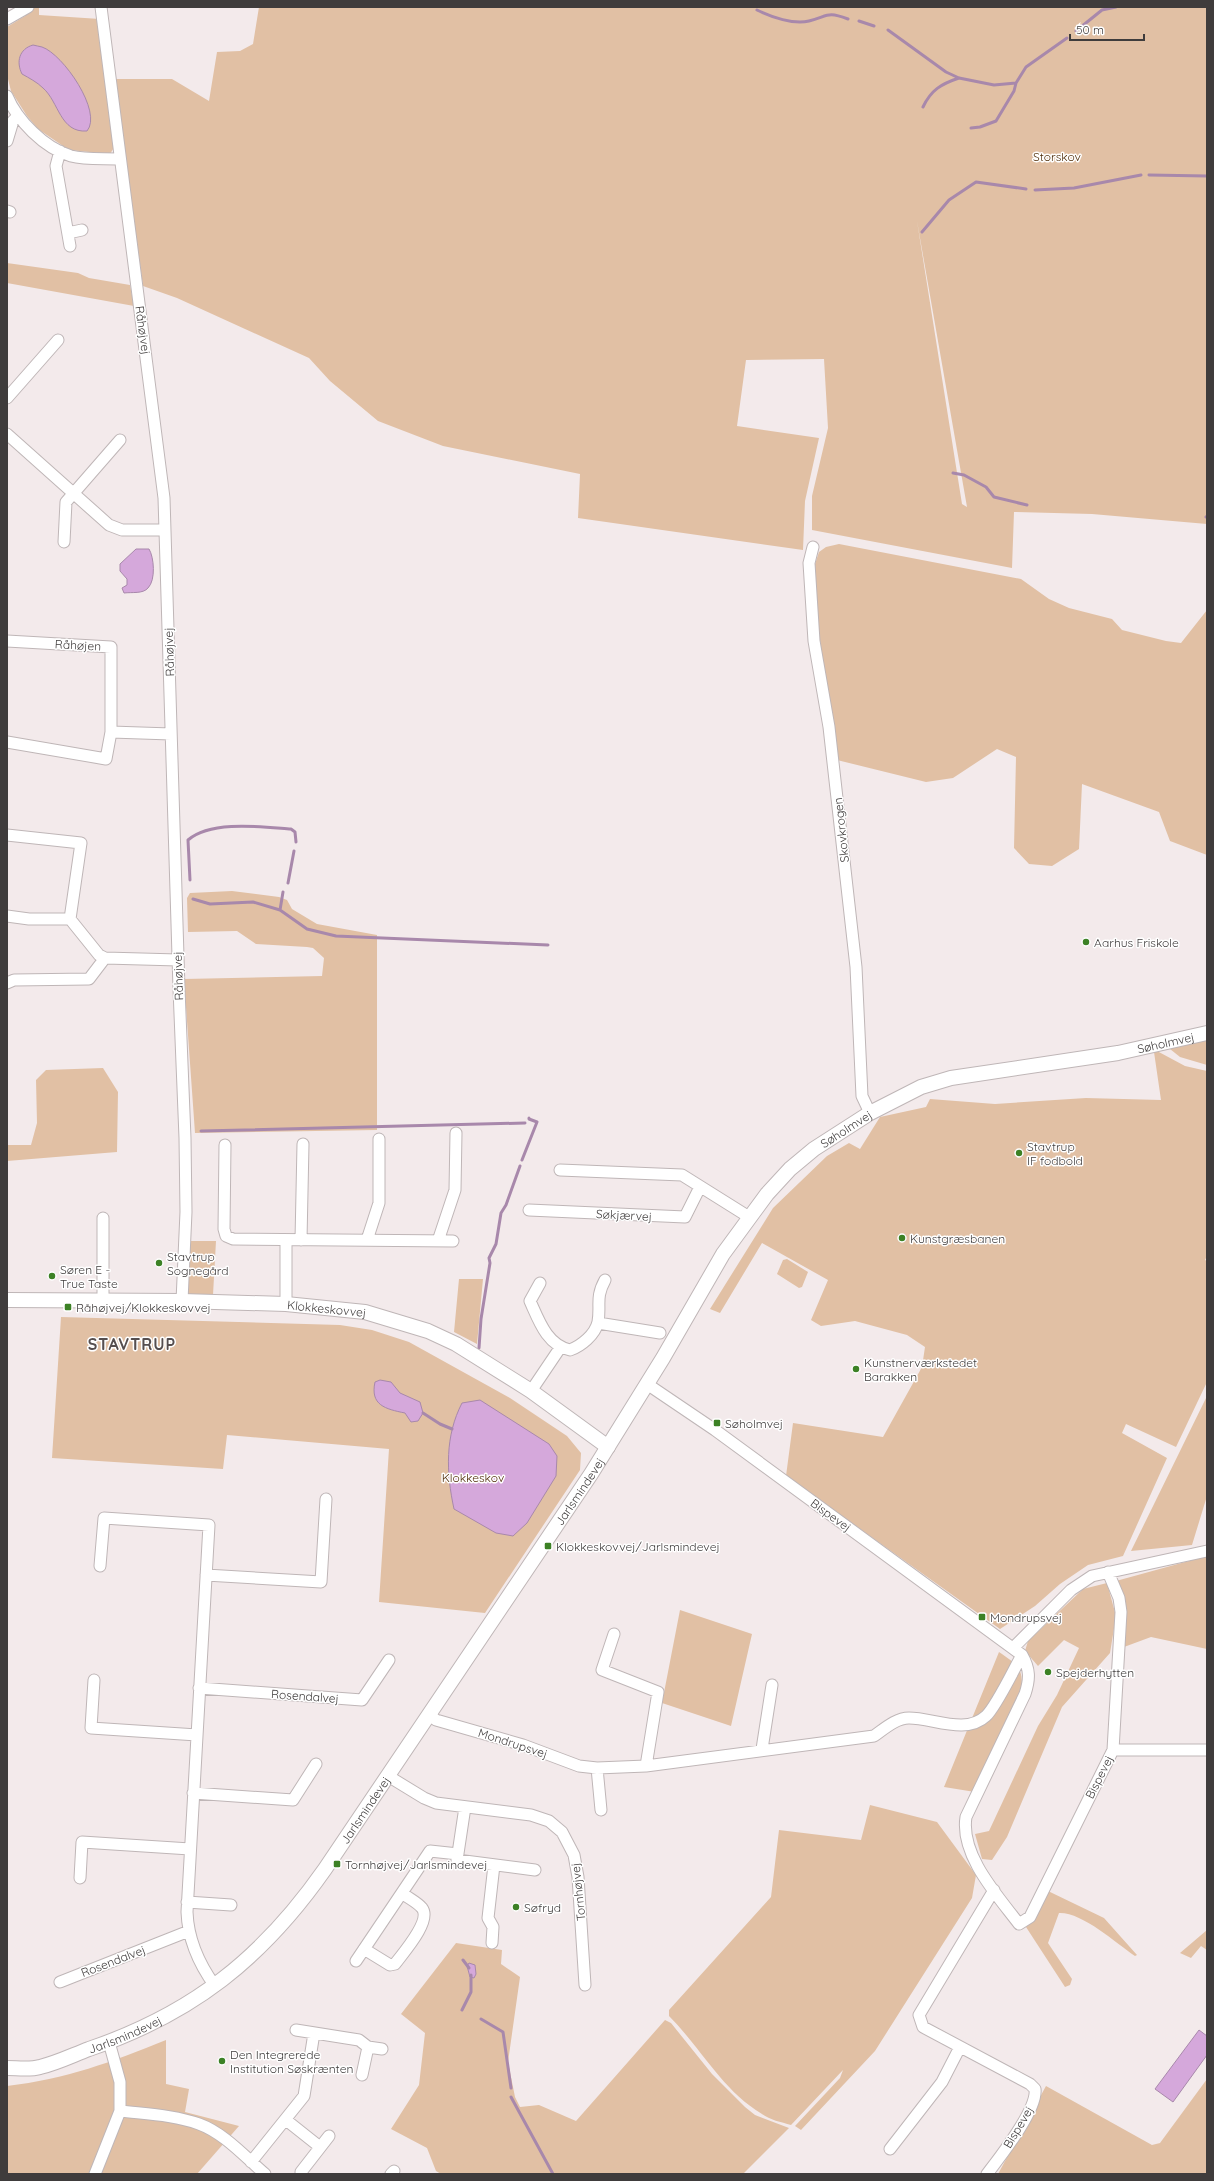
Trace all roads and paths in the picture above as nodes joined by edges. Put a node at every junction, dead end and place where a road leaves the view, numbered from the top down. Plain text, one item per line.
1 (28, 7) edge
2 (101, 7) edge
3 (7, 19) edge
4 (7, 96) edge
5 (18, 116) junction
6 (7, 141) edge
7 (60, 151) junction
8 (120, 159) junction
9 (82, 230) dead end
10 (68, 233) junction
11 (70, 246) dead end
12 (58, 340) dead end
13 (7, 398) edge
14 (7, 434) edge
15 (120, 440) dead end
16 (73, 493) junction
17 (164, 530) junction
18 (64, 542) dead end
19 (813, 547) dead end
20 (7, 641) edge
21 (111, 732) junction
22 (171, 734) junction
23 (7, 742) edge
24 (7, 835) edge
25 (7, 916) edge
26 (70, 919) junction
27 (105, 958) junction
28 (178, 960) junction
29 (7, 983) edge
30 (1207, 1032) edge
31 (870, 1112) junction
32 (456, 1133) dead end
33 (379, 1139) dead end
34 (303, 1144) dead end
35 (225, 1145) dead end
36 (560, 1170) dead end
37 (700, 1187) junction
38 (529, 1210) dead end
39 (749, 1217) junction
40 (103, 1218) dead end
41 (286, 1240) junction
42 (301, 1240) junction
43 (368, 1240) junction
44 (438, 1241) junction
45 (453, 1241) dead end
46 (604, 1280) dead end
47 (540, 1283) dead end
48 (7, 1300) edge
49 (103, 1301) junction
50 (182, 1301) junction
51 (286, 1304) junction
52 (598, 1323) junction
53 (660, 1333) dead end
54 (560, 1348) junction
55 (647, 1384) junction
56 (531, 1391) junction
57 (608, 1447) junction
58 (326, 1499) dead end
59 (1207, 1551) edge
60 (100, 1566) dead end
61 (1108, 1572) junction
62 (206, 1575) junction
63 (614, 1634) dead end
64 (1013, 1648) junction
65 (1022, 1655) junction
66 (389, 1660) dead end
67 (94, 1680) dead end
68 (772, 1685) dead end
69 (199, 1688) junction
70 (429, 1715) junction
71 (197, 1735) junction
72 (762, 1750) junction
73 (1113, 1750) junction
74 (1207, 1750) edge
75 (316, 1764) dead end
76 (646, 1766) junction
77 (597, 1768) junction
78 (388, 1776) junction
79 (193, 1793) junction
80 (465, 1807) junction
81 (601, 1810) dead end
82 (190, 1849) junction
83 (458, 1854) junction
84 (494, 1865) junction
85 (535, 1870) dead end
86 (80, 1878) dead end
87 (994, 1890) junction
88 (402, 1893) junction
89 (187, 1902) junction
90 (230, 1905) dead end
91 (189, 1931) junction
92 (492, 1943) dead end
93 (364, 1949) junction
94 (356, 1961) dead end
95 (60, 1982) dead end
96 (585, 1985) dead end
97 (215, 1986) junction
98 (296, 2030) dead end
99 (314, 2033) junction
100 (109, 2042) junction
101 (368, 2046) junction
102 (960, 2047) junction
103 (382, 2049) dead end
104 (7, 2068) edge
105 (362, 2075) dead end
106 (120, 2111) junction
107 (286, 2120) junction
108 (329, 2136) dead end
109 (320, 2147) junction
110 (890, 2149) dead end
111 (251, 2162) junction
112 (301, 2172) dead end
113 (95, 2174) edge
114 (265, 2174) edge
115 (987, 2174) edge

1 - 3 street
2 - 8 street, Råhøjvej
4 - 5 street
5 - 6 street
5 - 7 street
7 - 8 street
7 - 10 street
8 - 17 street, Råhøjvej
9 - 10 street
10 - 11 street
12 - 13 street
14 - 16 street
15 - 16 street
16 - 17 street
16 - 18 street
17 - 22 street, Råhøjvej
19 - 31 street, Skovkrogen
20 - 21 street, Råhøjen
21 - 22 street
21 - 23 street, Råhøjen
22 - 28 street, Råhøjvej
24 - 26 street
25 - 26 street
26 - 27 street
27 - 28 street
27 - 29 street
28 - 50 street, Råhøjvej
30 - 31 street, Søholmvej
31 - 39 street, Søholmvej
32 - 44 street
33 - 43 street
34 - 42 street
35 - 41 street
36 - 37 street
37 - 38 street, Søkjærvej
37 - 39 street
39 - 55 street, Søholmvej
40 - 49 street
41 - 42 street
41 - 51 street
42 - 43 street
43 - 44 street
44 - 45 street
46 - 52 street
47 - 54 street
48 - 49 street, Klokkeskovvej
49 - 50 street, Klokkeskovvej
50 - 51 street, Klokkeskovvej
51 - 56 street, Klokkeskovvej
52 - 53 street
52 - 54 street
54 - 56 street
55 - 57 street, Søholmvej
55 - 64 street, Bispevej
56 - 57 street, Klokkeskovvej
57 - 70 street, Jarlsmindevej
58 - 62 street
59 - 61 street
60 - 62 street
61 - 64 street
61 - 73 street, Bispevej
62 - 69 street
63 - 76 street
64 - 65 street, Bispevej
65 - 72 street, Mondrupsvej
65 - 87 street, Bispevej
66 - 69 street, Rosendalvej
67 - 71 street
68 - 72 street
69 - 71 street
70 - 77 street, Mondrupsvej
70 - 78 street, Jarlsmindevej
71 - 79 street
72 - 76 street, Mondrupsvej
73 - 74 street
73 - 87 street, Bispevej
75 - 79 street
76 - 77 street, Mondrupsvej
77 - 81 street
78 - 80 street, Tornhøjvej
78 - 97 street, Jarlsmindevej
79 - 82 street
80 - 83 street
80 - 96 street, Tornhøjvej
82 - 86 street
82 - 89 street
83 - 84 street
83 - 88 street
84 - 85 street
84 - 92 street
87 - 102 street, Bispevej
88 - 93 street
88 - 93 street
89 - 90 street
89 - 91 street
91 - 95 street, Rosendalvej
91 - 97 street
93 - 94 street
97 - 100 street, Jarlsmindevej
98 - 99 street
99 - 101 street
99 - 107 street
100 - 104 street, Jarlsmindevej
100 - 106 street
101 - 103 street
101 - 105 street
102 - 110 street
102 - 115 street, Bispevej
106 - 111 street
106 - 113 street
107 - 109 street
107 - 111 street
108 - 109 street
109 - 112 street
111 - 114 street

